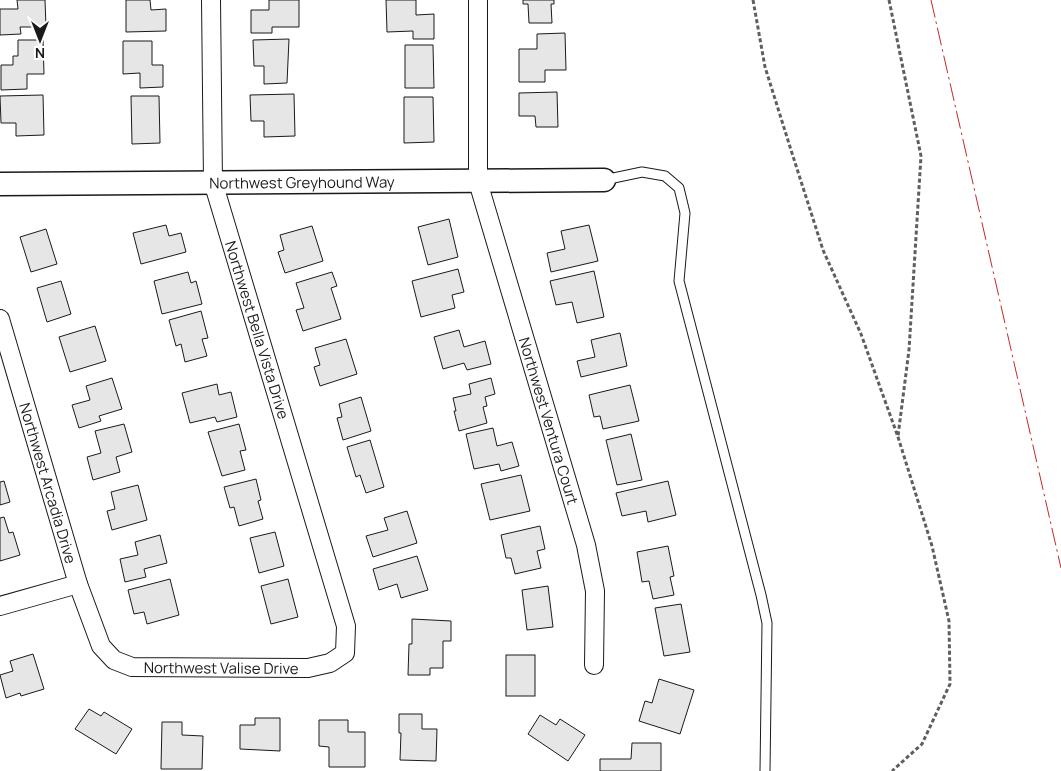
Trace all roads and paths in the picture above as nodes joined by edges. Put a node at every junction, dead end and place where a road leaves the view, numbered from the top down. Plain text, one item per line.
1 (212, 0) edge
2 (478, 0) edge
3 (753, 0) edge
4 (889, 0) edge
5 (604, 180) joint
6 (213, 182) junction
7 (478, 182) junction
8 (0, 184) edge
9 (0, 320) edge
10 (898, 437) junction
11 (78, 584) junction
12 (0, 606) edge
13 (101, 646) joint
14 (345, 653) joint
15 (594, 665) dead end
16 (765, 771) edge
17 (892, 771) edge

1 - 6 street, Northwest Bella Vista Drive
2 - 7 street, Northwest Ventura Court
3 - 10 path
4 - 10 path
5 - 7 street, Northwest Greyhound Way
5 - 16 lane
6 - 7 street, Northwest Greyhound Way
6 - 8 street, Northwest Greyhound Way
6 - 14 street, Northwest Bella Vista Drive
7 - 15 street, Northwest Ventura Court
9 - 11 street, Northwest Arcadia Drive
10 - 17 path
11 - 12 street
11 - 13 street, Northwest Arcadia Drive
13 - 14 street, Northwest Valise Drive

